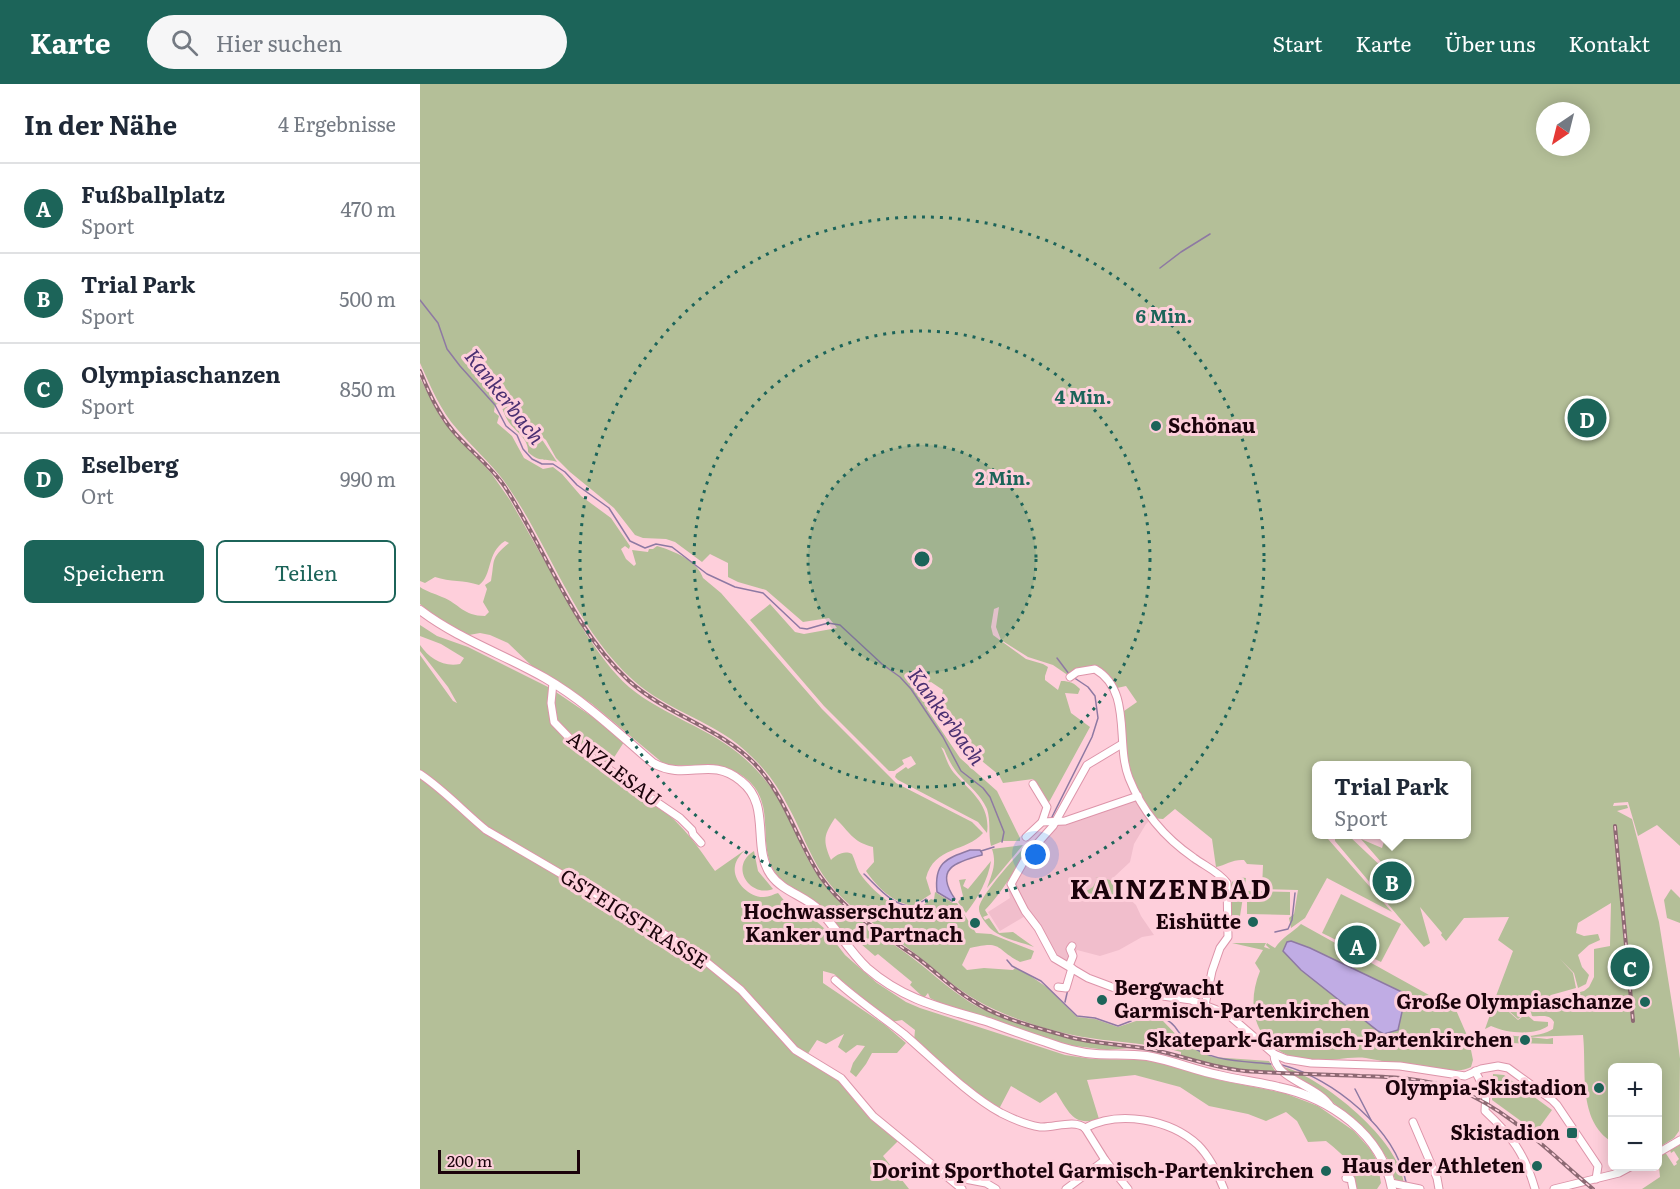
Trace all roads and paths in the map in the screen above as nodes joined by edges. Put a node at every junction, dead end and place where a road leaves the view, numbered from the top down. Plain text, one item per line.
1 (420, 610) edge
2 (1071, 676) dead end
3 (553, 683) junction
4 (1122, 744) junction
5 (420, 774) edge
6 (1033, 784) dead end
7 (1138, 796) junction
8 (1049, 822) junction
9 (1026, 837) dead end
10 (701, 843) dead end
11 (1072, 946) dead end
12 (1070, 967) junction
13 (835, 980) dead end
14 (1058, 987) dead end
15 (1205, 1005) junction
16 (1275, 1060) junction
17 (1475, 1071) junction
18 (1331, 1107) junction
19 (1413, 1122) dead end
20 (1085, 1128) junction
21 (1680, 1140) edge
22 (1662, 1151) edge
23 (1105, 1160) junction
24 (1620, 1171) edge
25 (943, 1174) junction
26 (1346, 1178) dead end
27 (1596, 1179) junction
28 (1398, 1186) edge
29 (1573, 1187) edge
30 (962, 1189) edge
31 (996, 1189) edge
32 (1066, 1189) edge
33 (1128, 1189) edge
34 (1224, 1189) edge
35 (1353, 1189) edge
36 (1420, 1189) edge
37 (1439, 1189) edge
38 (1535, 1189) edge
39 (1554, 1189) edge

1 - 3 main road
2 - 4 street
3 - 10 street, ANZLESAU
3 - 18 main road
4 - 7 street
4 - 8 street
5 - 25 street, GSTEIGSTRASSE
6 - 8 street
7 - 8 street
7 - 15 street
8 - 9 street
8 - 12 street
11 - 12 street
12 - 14 street
12 - 15 street
13 - 20 street
15 - 16 street
16 - 17 street
16 - 18 street
17 - 27 street
17 - 38 street
18 - 28 main road
19 - 37 street
20 - 23 street
20 - 34 street
21 - 22 street
23 - 32 street
23 - 33 street
24 - 27 street
25 - 30 street, GSTEIGSTRASSE
25 - 31 street, GSTEIGSTRASSE
26 - 35 street
27 - 29 street
28 - 36 street
29 - 39 street

